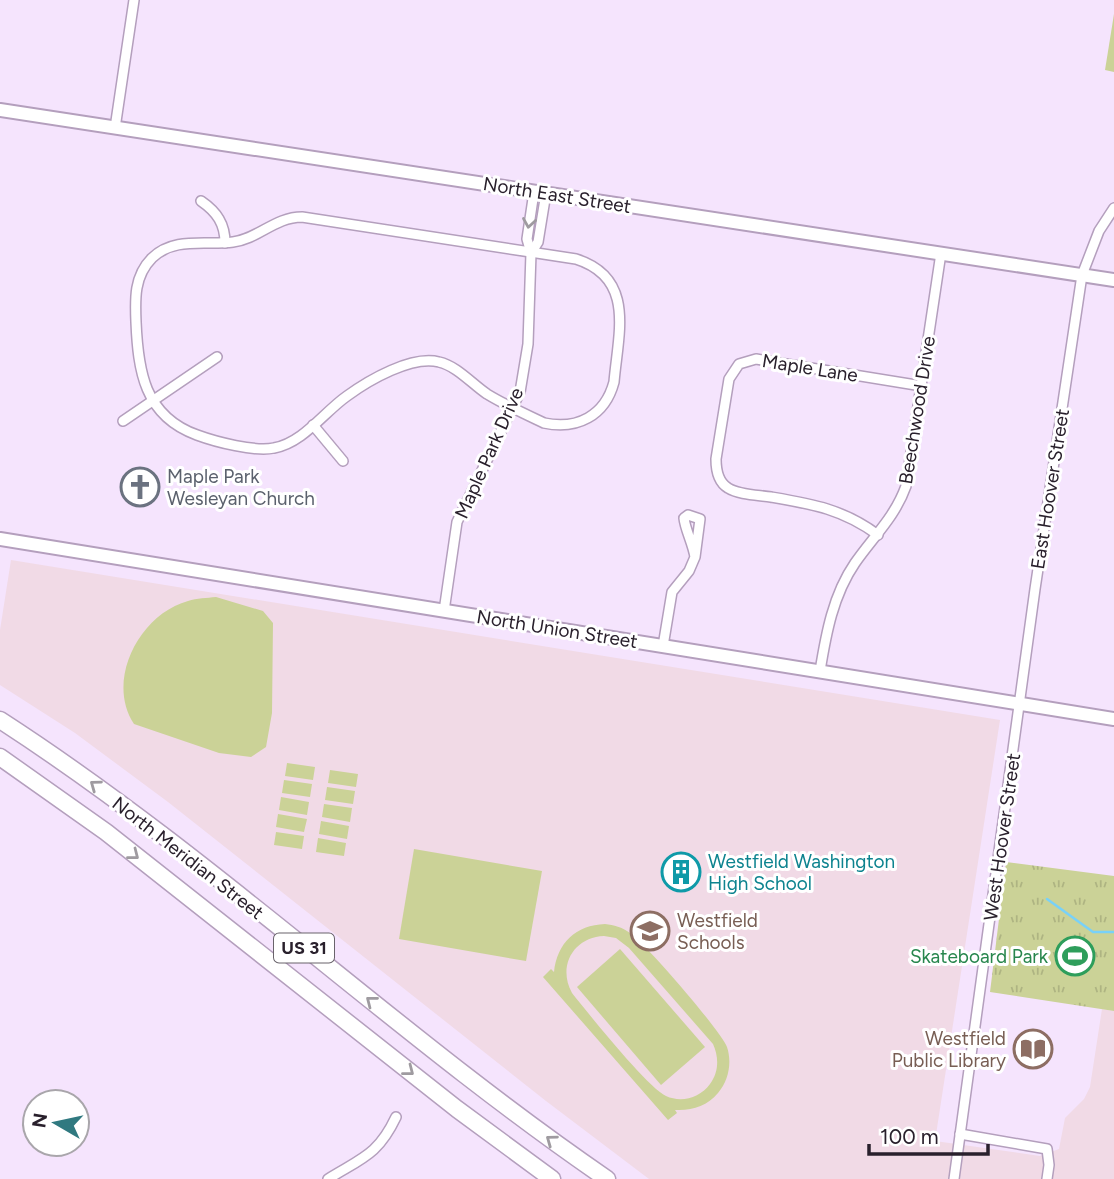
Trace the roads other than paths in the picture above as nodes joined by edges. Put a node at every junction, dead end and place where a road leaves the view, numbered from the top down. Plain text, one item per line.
1 (134, 0) edge
2 (0, 110) edge
3 (115, 128) junction
4 (540, 192) junction
5 (201, 201) dead end
6 (1114, 208) edge
7 (225, 243) junction
8 (531, 253) junction
9 (942, 253) junction
10 (1082, 275) junction
11 (1114, 280) edge
12 (217, 357) dead end
13 (922, 386) junction
14 (153, 400) junction
15 (514, 409) junction
16 (123, 421) dead end
17 (313, 425) junction
18 (343, 461) dead end
19 (878, 535) junction
20 (0, 539) edge
21 (695, 557) dead end
22 (444, 611) junction
23 (663, 646) junction
24 (820, 671) junction
25 (1019, 703) junction
26 (1114, 719) edge
27 (0, 720) edge
28 (0, 757) edge
29 (396, 1117) dead end
30 (960, 1134) junction
31 (328, 1179) edge
32 (552, 1179) edge
33 (607, 1179) edge
34 (954, 1179) edge
35 (1046, 1179) edge

1 - 3 street
2 - 3 street, North East Street
3 - 4 street, North East Street
4 - 8 street, Maple Park Drive
4 - 9 street, North East Street
5 - 7 street
6 - 10 street, East Hoover Street
7 - 8 street
7 - 14 street
8 - 15 street, Maple Park Drive
8 - 15 street
9 - 10 street, North East Street
9 - 13 street, Beechwood Drive
10 - 11 street, North East Street
10 - 25 street, East Hoover Street
12 - 14 street
13 - 19 street, Beechwood Drive
13 - 19 street, Maple Lane
14 - 16 street
14 - 17 street
15 - 17 street
15 - 22 street, Maple Park Drive
17 - 18 street
19 - 24 street, Beechwood Drive
20 - 22 street, North Union Street
21 - 23 street
22 - 23 street, North Union Street
23 - 24 street, North Union Street
24 - 25 street, North Union Street
25 - 26 street, North Union Street
25 - 30 street, West Hoover Street
33 -> 27 highway, North Meridian Street / US 31
28 -> 32 highway, North Meridian Street / US 31
29 - 31 street
30 - 34 street, West Hoover Street
30 - 35 street

